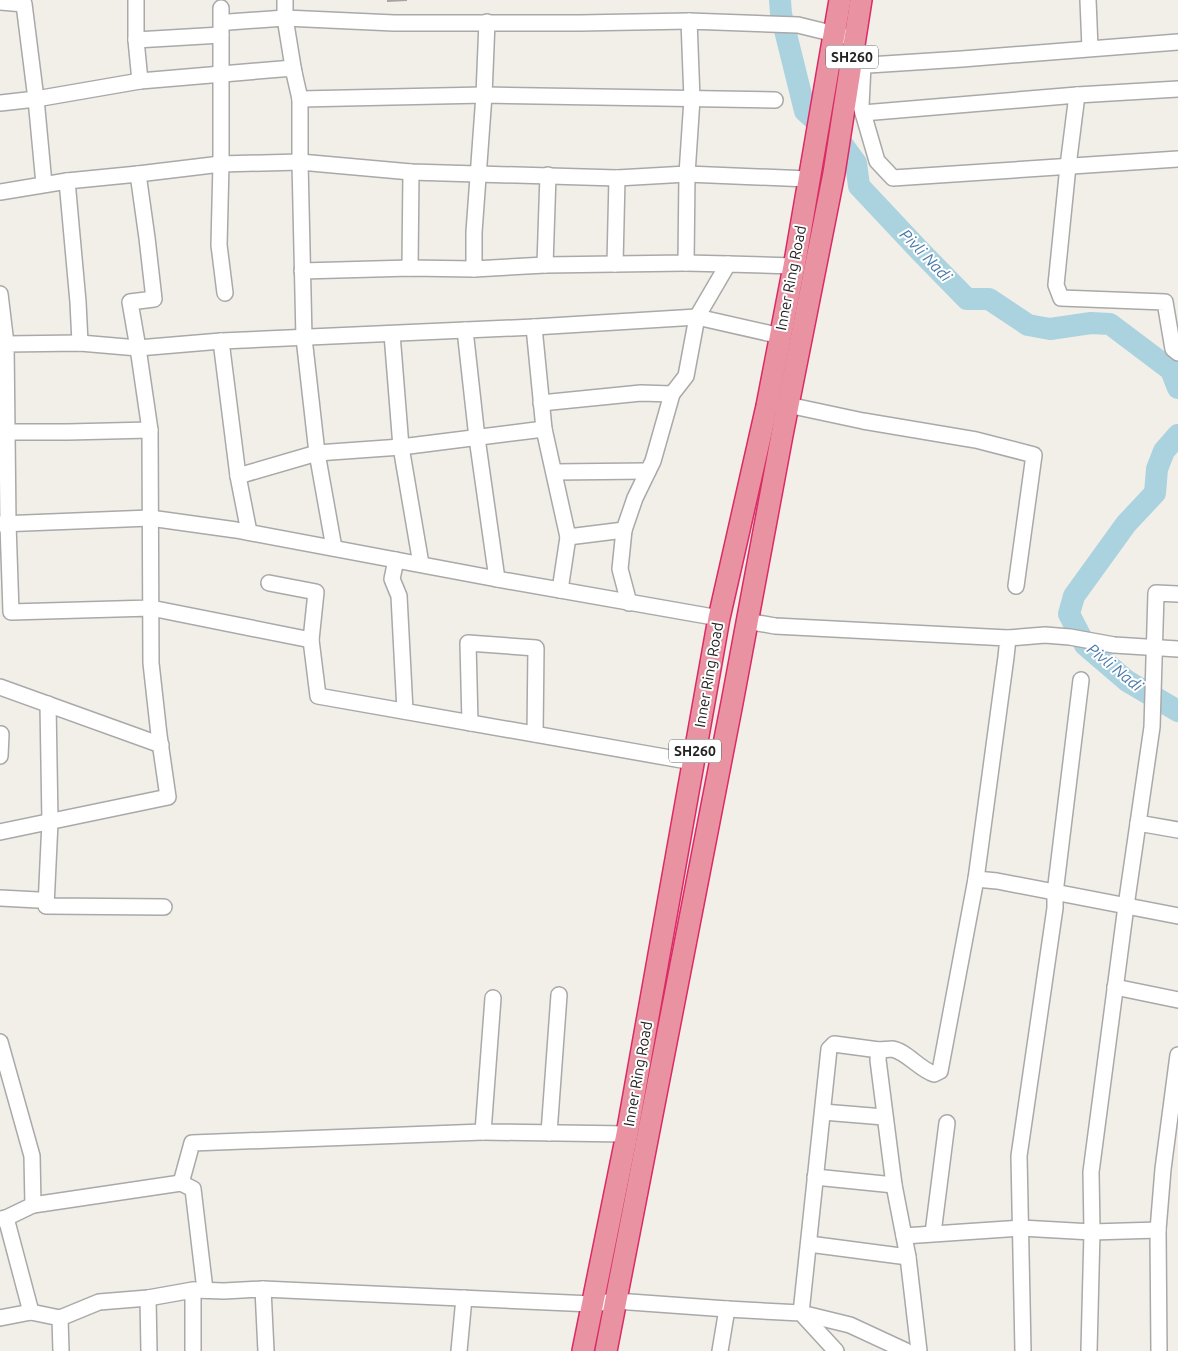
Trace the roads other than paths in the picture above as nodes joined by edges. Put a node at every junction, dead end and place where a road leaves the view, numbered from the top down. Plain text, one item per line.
1 (136, 0) edge
2 (285, 0) edge
3 (840, 0) edge
4 (861, 0) edge
5 (0, 2) edge
6 (24, 2) edge
7 (1088, 5) edge
8 (221, 8) dead end
9 (285, 18) junction
10 (689, 21) junction
11 (487, 22) junction
12 (225, 28) junction
13 (834, 34) junction
14 (855, 39) junction
15 (136, 40) junction
16 (1178, 42) edge
17 (1090, 48) junction
18 (857, 65) junction
19 (294, 73) junction
20 (220, 74) junction
21 (140, 81) junction
22 (1178, 89) edge
23 (484, 95) junction
24 (1078, 95) junction
25 (692, 98) junction
26 (36, 99) junction
27 (300, 99) junction
28 (775, 100) dead end
29 (0, 103) edge
30 (853, 113) junction
31 (1178, 159) edge
32 (300, 162) junction
33 (221, 164) junction
34 (1068, 166) junction
35 (411, 172) junction
36 (138, 174) junction
37 (479, 174) junction
38 (687, 174) junction
39 (548, 175) junction
40 (617, 178) junction
41 (809, 179) junction
42 (67, 181) junction
43 (44, 184) junction
44 (0, 192) edge
45 (686, 263) junction
46 (615, 264) junction
47 (728, 264) junction
48 (545, 266) junction
49 (794, 266) junction
50 (410, 268) junction
51 (474, 269) junction
52 (302, 271) junction
53 (225, 293) dead end
54 (0, 294) edge
55 (1172, 302) edge
56 (697, 317) junction
57 (534, 327) junction
58 (465, 330) junction
59 (392, 334) junction
60 (781, 336) junction
61 (304, 338) junction
62 (221, 341) junction
63 (80, 343) junction
64 (3, 344) edge
65 (138, 348) junction
66 (1178, 353) edge
67 (672, 394) junction
68 (541, 402) junction
69 (788, 405) junction
70 (544, 429) junction
71 (150, 430) junction
72 (4, 432) edge
73 (477, 438) junction
74 (401, 447) junction
75 (317, 453) junction
76 (648, 471) junction
77 (554, 472) junction
78 (238, 476) junction
79 (150, 518) junction
80 (4, 524) edge
81 (624, 530) junction
82 (250, 532) junction
83 (568, 537) junction
84 (334, 548) junction
85 (396, 560) junction
86 (421, 564) junction
87 (497, 579) junction
88 (269, 583) dead end
89 (1016, 586) dead end
90 (560, 590) junction
91 (1178, 594) edge
92 (629, 603) junction
93 (151, 608) junction
94 (5, 612) edge
95 (720, 618) junction
96 (747, 621) junction
97 (1008, 638) junction
98 (312, 640) junction
99 (1156, 648) junction
100 (1178, 649) edge
101 (1081, 680) dead end
102 (0, 686) edge
103 (48, 704) junction
104 (404, 711) junction
105 (470, 723) junction
106 (1, 734) edge
107 (535, 734) junction
108 (161, 745) junction
109 (0, 756) edge
110 (693, 762) junction
111 (50, 822) junction
112 (1138, 824) junction
113 (1178, 830) edge
114 (0, 832) edge
115 (976, 878) junction
116 (1055, 892) junction
117 (0, 898) edge
118 (38, 900) dead end
119 (1126, 906) junction
120 (164, 907) dead end
121 (1178, 916) edge
122 (1115, 986) junction
123 (559, 996) dead end
124 (493, 998) dead end
125 (1178, 1000) edge
126 (0, 1042) edge
127 (879, 1050) junction
128 (1178, 1055) edge
129 (823, 1112) junction
130 (884, 1117) junction
131 (947, 1123) dead end
132 (483, 1132) junction
133 (549, 1133) junction
134 (627, 1134) junction
135 (815, 1177) junction
136 (181, 1183) junction
137 (894, 1185) junction
138 (33, 1205) junction
139 (3, 1218) edge
140 (1021, 1228) junction
141 (1158, 1230) junction
142 (1092, 1232) junction
143 (933, 1234) junction
144 (904, 1236) junction
145 (809, 1244) junction
146 (908, 1257) junction
147 (263, 1289) junction
148 (199, 1290) junction
149 (148, 1298) junction
150 (464, 1298) junction
151 (616, 1301) junction
152 (592, 1304) junction
153 (727, 1309) junction
154 (32, 1312) junction
155 (801, 1313) junction
156 (0, 1318) edge
157 (60, 1318) junction
158 (61, 1351) edge
159 (150, 1351) edge
160 (193, 1351) edge
161 (266, 1351) edge
162 (459, 1351) edge
163 (583, 1351) edge
164 (606, 1351) edge
165 (720, 1351) edge
166 (836, 1351) edge
167 (906, 1351) edge
168 (919, 1351) edge
169 (1023, 1351) edge
170 (1089, 1351) edge
171 (1159, 1351) edge

1 - 15 street
2 - 9 street
3 - 13 highway, Inner Ring Road / SH260
4 - 14 highway, Inner Ring Road / SH260
5 - 6 street
6 - 26 street
7 - 17 street
8 - 12 street
9 - 11 street
9 - 12 street
9 - 19 street
10 - 11 street
10 - 13 street
10 - 25 street
11 - 23 street
12 - 15 street
12 - 20 street
13 - 14 street
13 - 41 highway, Inner Ring Road / SH260
14 - 18 highway, Inner Ring Road / SH260
15 - 21 street
16 - 17 street
17 - 18 street
18 - 30 highway, Inner Ring Road / SH260
19 - 20 street
19 - 27 street
20 - 21 street
20 - 33 street
21 - 26 street
22 - 24 street
23 - 25 street
23 - 27 street
23 - 37 street
24 - 30 street
24 - 34 street
25 - 28 street
25 - 38 street
26 - 29 street
26 - 43 street
27 - 32 street
30 - 34 street
30 - 69 highway, Inner Ring Road / SH260
31 - 34 street
32 - 33 street
32 - 35 street
32 - 52 street
33 - 36 street
33 - 53 street
34 - 55 street
35 - 37 street
35 - 50 street
36 - 42 street
36 - 65 street
37 - 39 street
37 - 51 street
38 - 40 street
38 - 41 street
38 - 45 street
39 - 40 street
39 - 48 street
40 - 46 street
41 - 49 highway, Inner Ring Road / SH260
42 - 43 street
42 - 63 street
43 - 44 street
45 - 46 street
45 - 47 street
46 - 48 street
47 - 49 street
47 - 56 street
48 - 51 street
49 - 60 highway, Inner Ring Road / SH260
50 - 51 street
50 - 52 street
52 - 61 street
54 - 64 street
55 - 66 street
56 - 57 street
56 - 60 street
56 - 67 street
57 - 58 street
57 - 68 street
58 - 59 street
58 - 73 street
59 - 61 street
59 - 74 street
60 - 95 highway, Inner Ring Road / SH260
61 - 62 street
61 - 75 street
62 - 65 street
62 - 78 street
63 - 64 street
63 - 65 street
64 - 72 street
65 - 71 street
67 - 68 street
67 - 76 street
68 - 70 street
69 - 89 street
69 - 96 highway, Inner Ring Road / SH260
70 - 73 street
70 - 77 street
71 - 72 street
71 - 79 street
72 - 80 street
73 - 74 street
73 - 87 street
74 - 75 street
74 - 86 street
75 - 78 street
75 - 84 street
76 - 77 street
76 - 81 street
77 - 83 street
78 - 82 street
79 - 80 street
79 - 82 street
79 - 93 street
80 - 94 street
81 - 83 street
81 - 92 street
82 - 84 street
83 - 90 street
84 - 85 street
85 - 86 street
85 - 104 street
86 - 87 street
87 - 90 street
88 - 98 street
90 - 92 street
91 - 99 street
92 - 95 street
93 - 94 street
93 - 98 street
93 - 108 street
95 - 110 highway, Inner Ring Road / SH260
96 - 97 street
96 - 151 highway, Inner Ring Road / SH260
97 - 99 street
97 - 115 street
98 - 104 street
99 - 100 street
99 - 112 street
101 - 116 street
102 - 103 street
103 - 108 street
103 - 111 street
104 - 105 street
105 - 107 street
105 - 107 street
106 - 109 street
107 - 110 street
108 - 111 street
110 - 134 highway, Inner Ring Road / SH260
111 - 114 street
111 - 120 street
112 - 113 street
112 - 119 street
115 - 116 street
115 - 127 street
116 - 119 street
116 - 140 street
117 - 118 street
119 - 121 street
119 - 122 street
122 - 125 street
122 - 142 street
123 - 133 street
124 - 132 street
126 - 138 street
127 - 129 street
127 - 130 street
128 - 141 street
129 - 130 street
129 - 135 street
130 - 137 street
131 - 143 street
132 - 133 street
132 - 136 street
133 - 134 street
134 - 152 highway, Inner Ring Road / SH260
135 - 137 street
135 - 145 street
136 - 138 street
136 - 148 street
137 - 144 street
138 - 139 street
139 - 154 street
140 - 142 street
140 - 143 street
140 - 169 street
141 - 142 street
141 - 171 street
142 - 170 street
143 - 144 street
144 - 146 street
145 - 146 street
145 - 155 street
146 - 168 street
147 - 148 street
147 - 150 street
147 - 161 street
148 - 149 street
148 - 160 street
149 - 157 street
149 - 159 street
150 - 152 street
150 - 162 street
151 - 152 street
151 - 153 street
151 - 164 highway, Inner Ring Road / SH260
152 - 163 highway, Inner Ring Road / SH260
153 - 155 street
153 - 165 street
154 - 156 street
154 - 157 street
155 - 166 street
155 - 167 street
157 - 158 street

